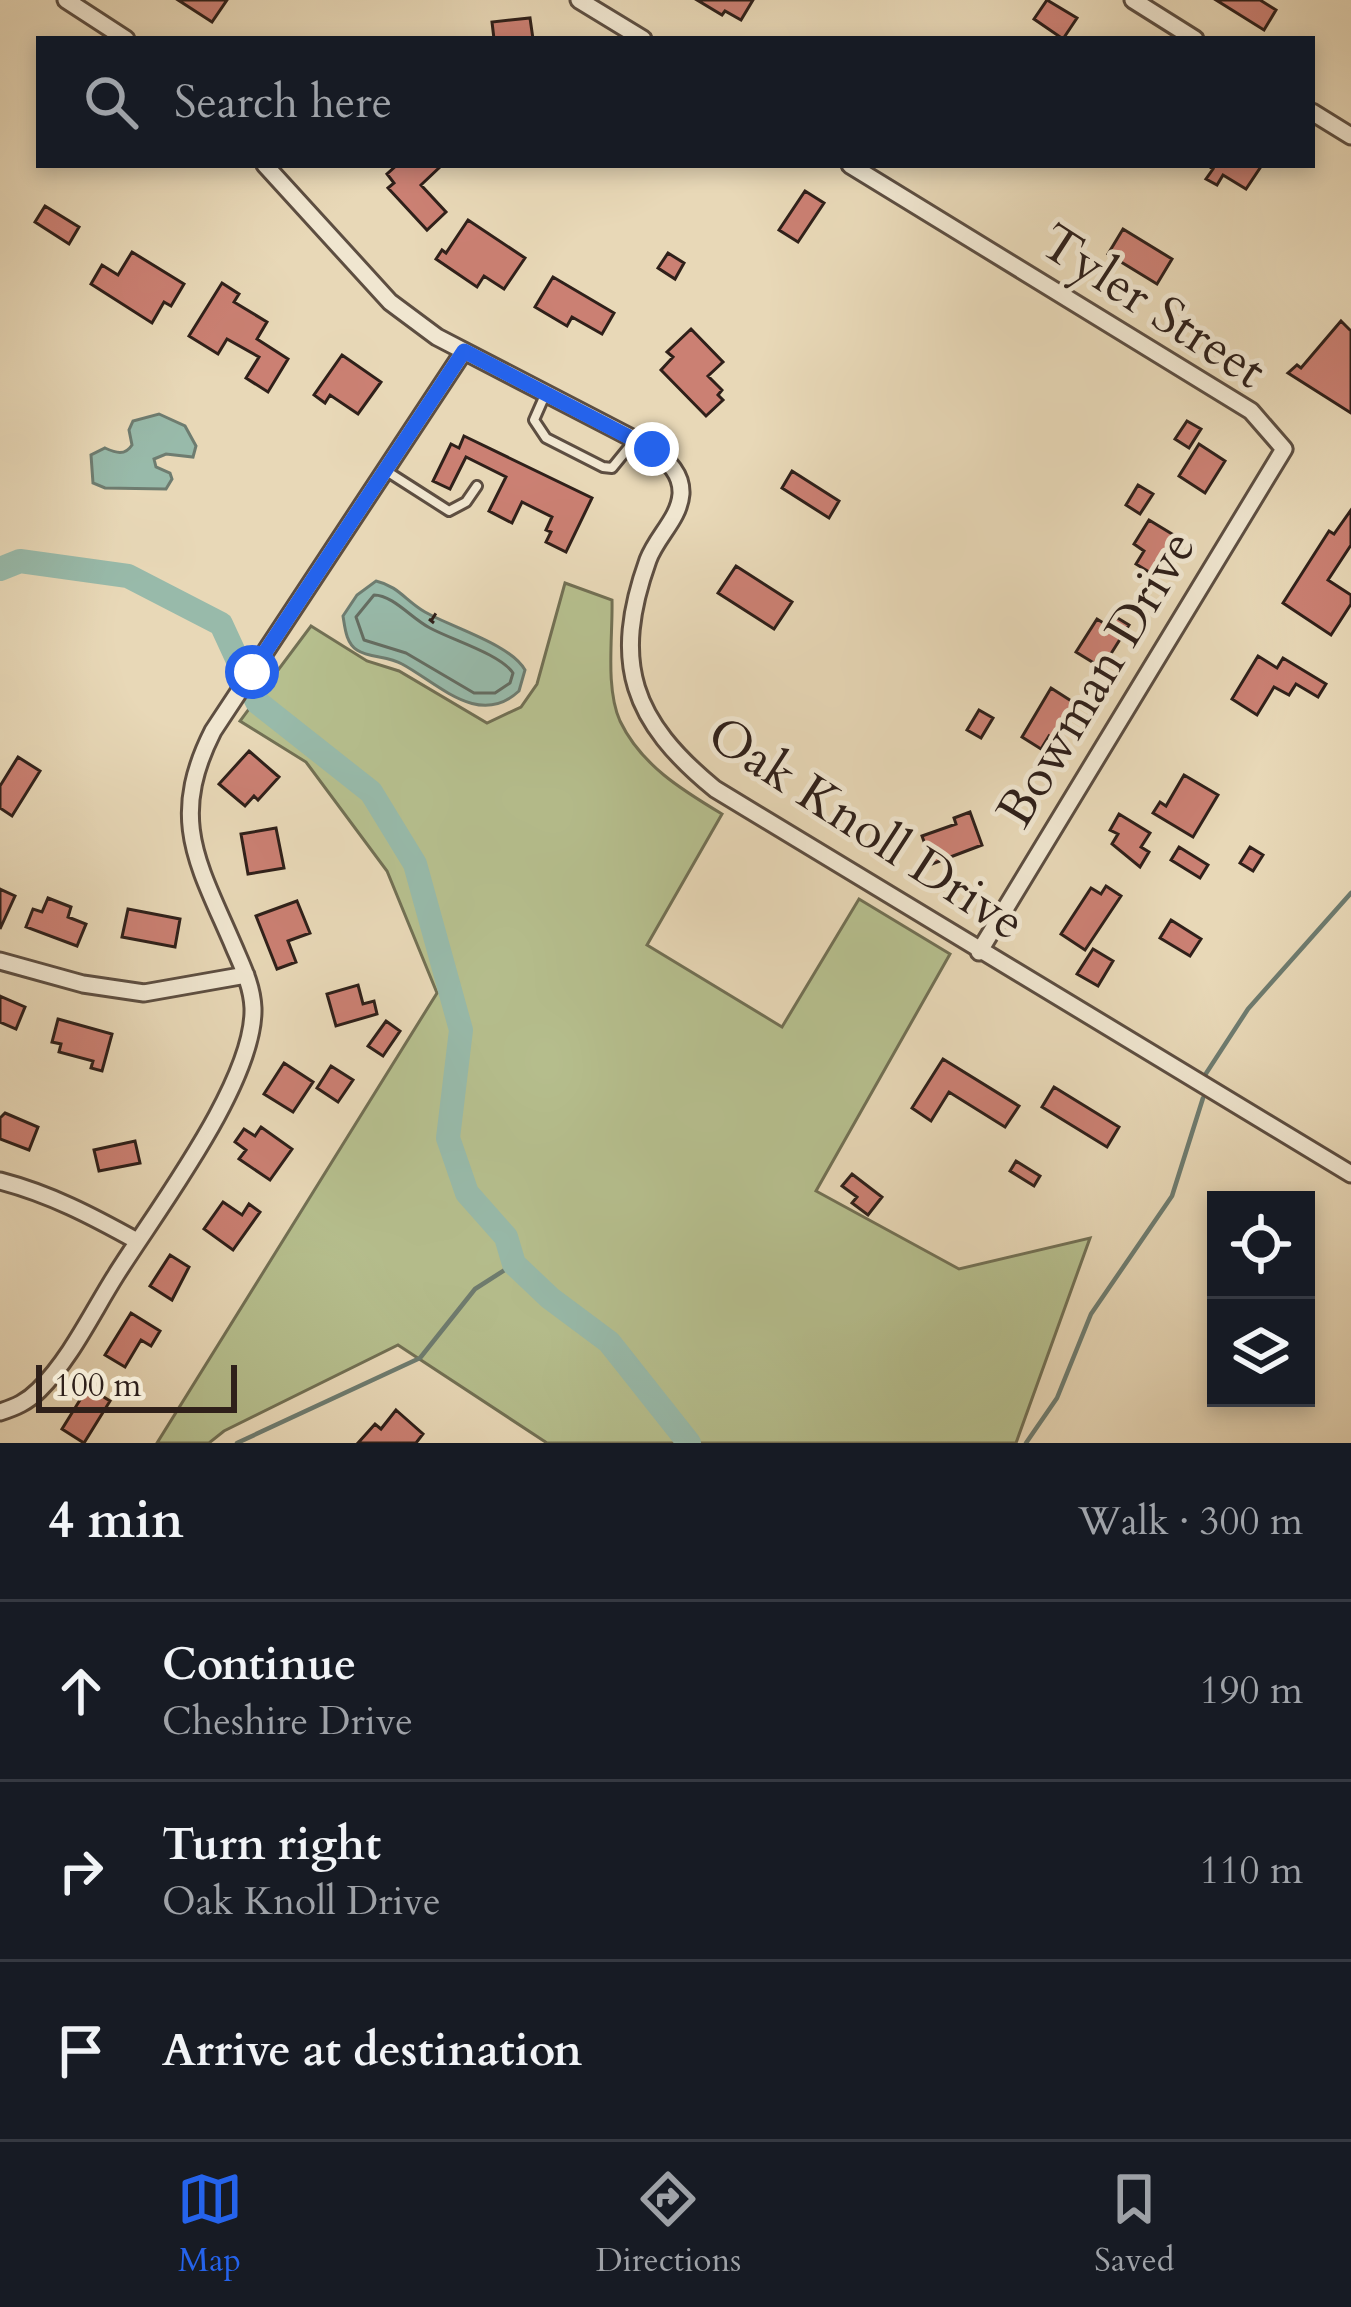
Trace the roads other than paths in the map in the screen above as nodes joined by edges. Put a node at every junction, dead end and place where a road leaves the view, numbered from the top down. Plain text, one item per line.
1 (66, 0) edge
2 (103, 0) edge
3 (578, 0) edge
4 (1133, 0) edge
5 (92, 16) junction
6 (122, 36) edge
7 (638, 36) edge
8 (1190, 36) edge
9 (1315, 114) edge
10 (1351, 136) edge
11 (268, 168) edge
12 (855, 168) edge
13 (464, 351) junction
14 (546, 394) junction
15 (635, 440) junction
16 (1284, 449) joint
17 (388, 472) junction
18 (477, 486) dead end
19 (979, 952) junction
20 (0, 961) edge
21 (246, 975) junction
22 (1351, 1174) edge
23 (0, 1181) edge
24 (137, 1241) junction
25 (0, 1412) edge

1 - 5 street
2 - 5 street
3 - 7 street
4 - 8 street
5 - 6 street
9 - 10 street
11 - 13 street, Oak Knoll Drive
12 - 16 street, Tyler Street
13 - 14 street, Oak Knoll Drive
13 - 17 street
14 - 15 street, Oak Knoll Drive
14 - 15 lane
15 - 19 street, Oak Knoll Drive
16 - 19 street, Bowman Drive
17 - 18 lane
17 - 21 street
19 - 22 street, Oak Knoll Drive
20 - 21 street
21 - 24 street
23 - 24 street
24 - 25 street

